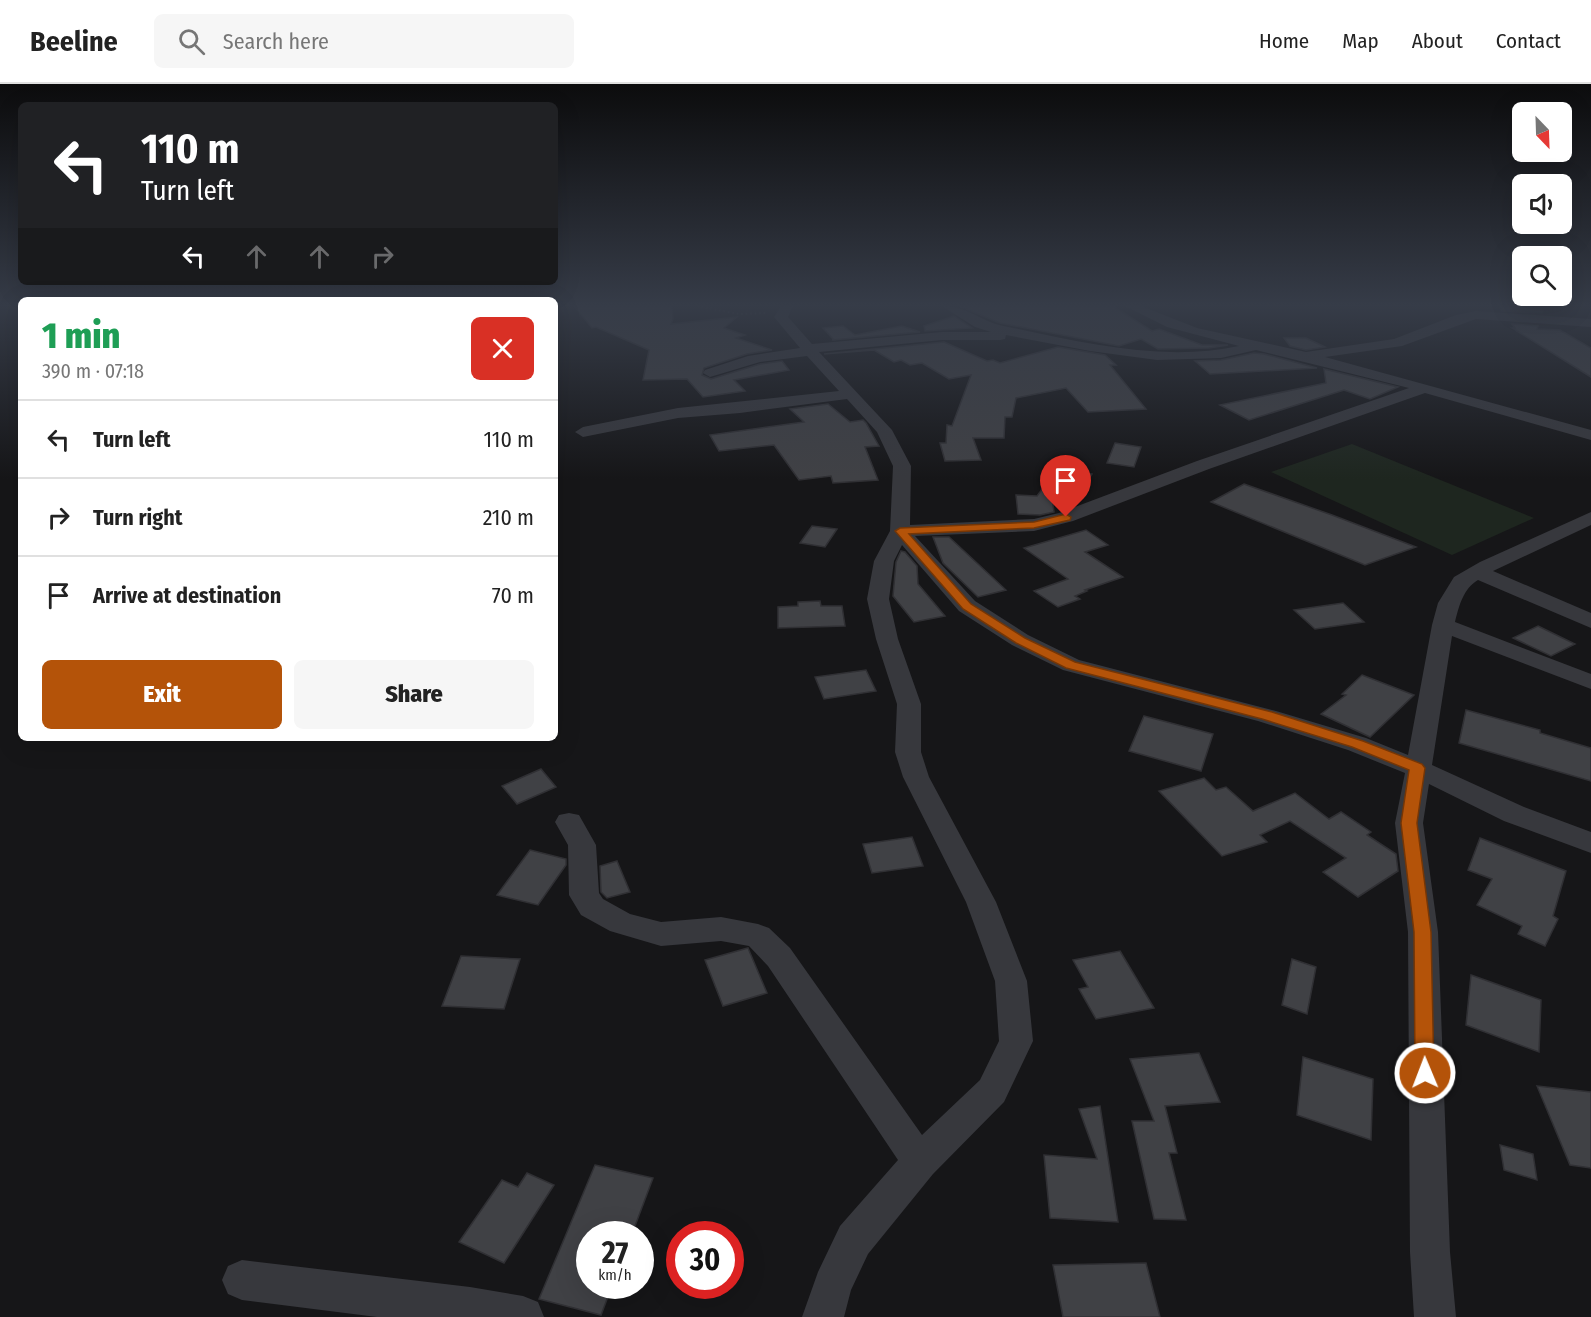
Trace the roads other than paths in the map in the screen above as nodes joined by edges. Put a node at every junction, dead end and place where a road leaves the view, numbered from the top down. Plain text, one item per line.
1 (734, 364) edge
2 (822, 364) edge
3 (1331, 364) edge
4 (710, 373) dead end
5 (1421, 389) junction
6 (850, 394) junction
7 (583, 432) dead end
8 (1591, 435) edge
9 (1591, 518) edge
10 (900, 531) junction
11 (1477, 572) junction
12 (1591, 621) edge
13 (1443, 625) junction
14 (1591, 682) edge
15 (1417, 768) junction
16 (569, 822) dead end
17 (1591, 843) edge
18 (920, 1162) junction
19 (242, 1280) dead end
20 (523, 1317) edge
21 (823, 1317) edge
22 (1435, 1317) edge

1 - 4 street
2 - 6 street
3 - 5 street
5 - 8 street
5 - 10 street
6 - 7 street
6 - 10 street
9 - 11 street
10 - 15 street
10 - 18 street
11 - 12 street
11 - 13 street
13 - 14 street
13 - 15 street
15 - 17 street
15 - 22 street
16 - 18 street
18 - 21 street
19 - 20 street

